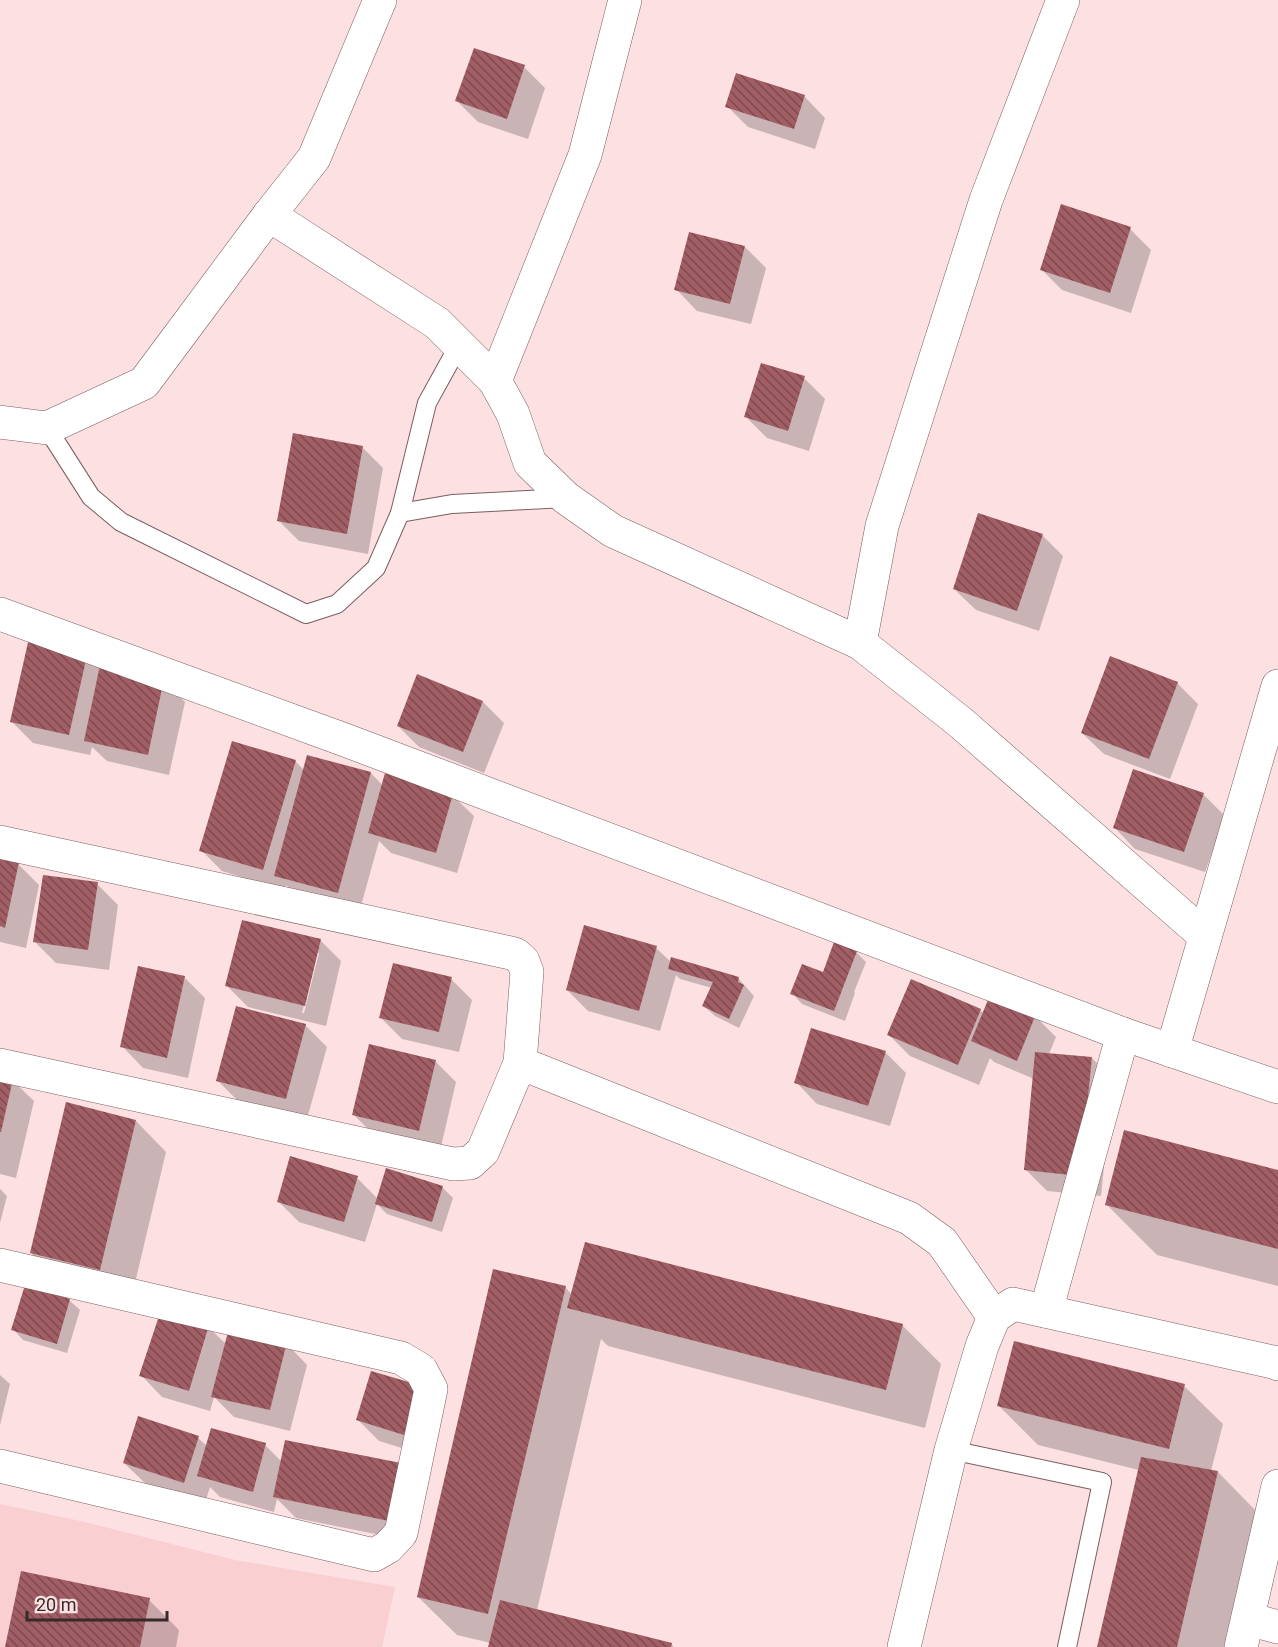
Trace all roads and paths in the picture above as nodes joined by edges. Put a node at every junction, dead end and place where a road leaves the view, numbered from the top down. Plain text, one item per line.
1 (380, 0) edge
2 (625, 0) edge
3 (1063, 0) edge
4 (269, 215) junction
5 (459, 345) junction
6 (495, 381) junction
7 (0, 422) edge
8 (47, 428) junction
9 (566, 498) junction
10 (400, 513) junction
11 (0, 614) edge
12 (860, 643) junction
13 (1278, 686) edge
14 (0, 842) edge
15 (1205, 936) junction
16 (1124, 1034) junction
17 (1172, 1051) junction
18 (520, 1064) junction
19 (0, 1065) edge
20 (1278, 1087) edge
21 (0, 1265) edge
22 (1046, 1311) junction
23 (994, 1317) junction
24 (1278, 1365) edge
25 (951, 1450) junction
26 (0, 1466) edge
27 (1278, 1486) edge
28 (1256, 1631) edge
29 (904, 1647) edge
30 (1067, 1647) edge

1 - 4 street
2 - 6 street
3 - 12 street
4 - 5 street
4 - 8 street
5 - 6 street
5 - 10 lane
6 - 9 street
7 - 8 street
8 - 10 lane
9 - 10 lane
9 - 12 street
11 - 16 street
12 - 15 street
13 - 15 street
14 - 18 street
15 - 17 street
16 - 17 street
16 - 22 street
17 - 20 street
18 - 19 street
18 - 23 street
21 - 26 street
22 - 23 street
22 - 24 street
23 - 25 street
25 - 29 street
25 - 30 lane
27 - 28 street

